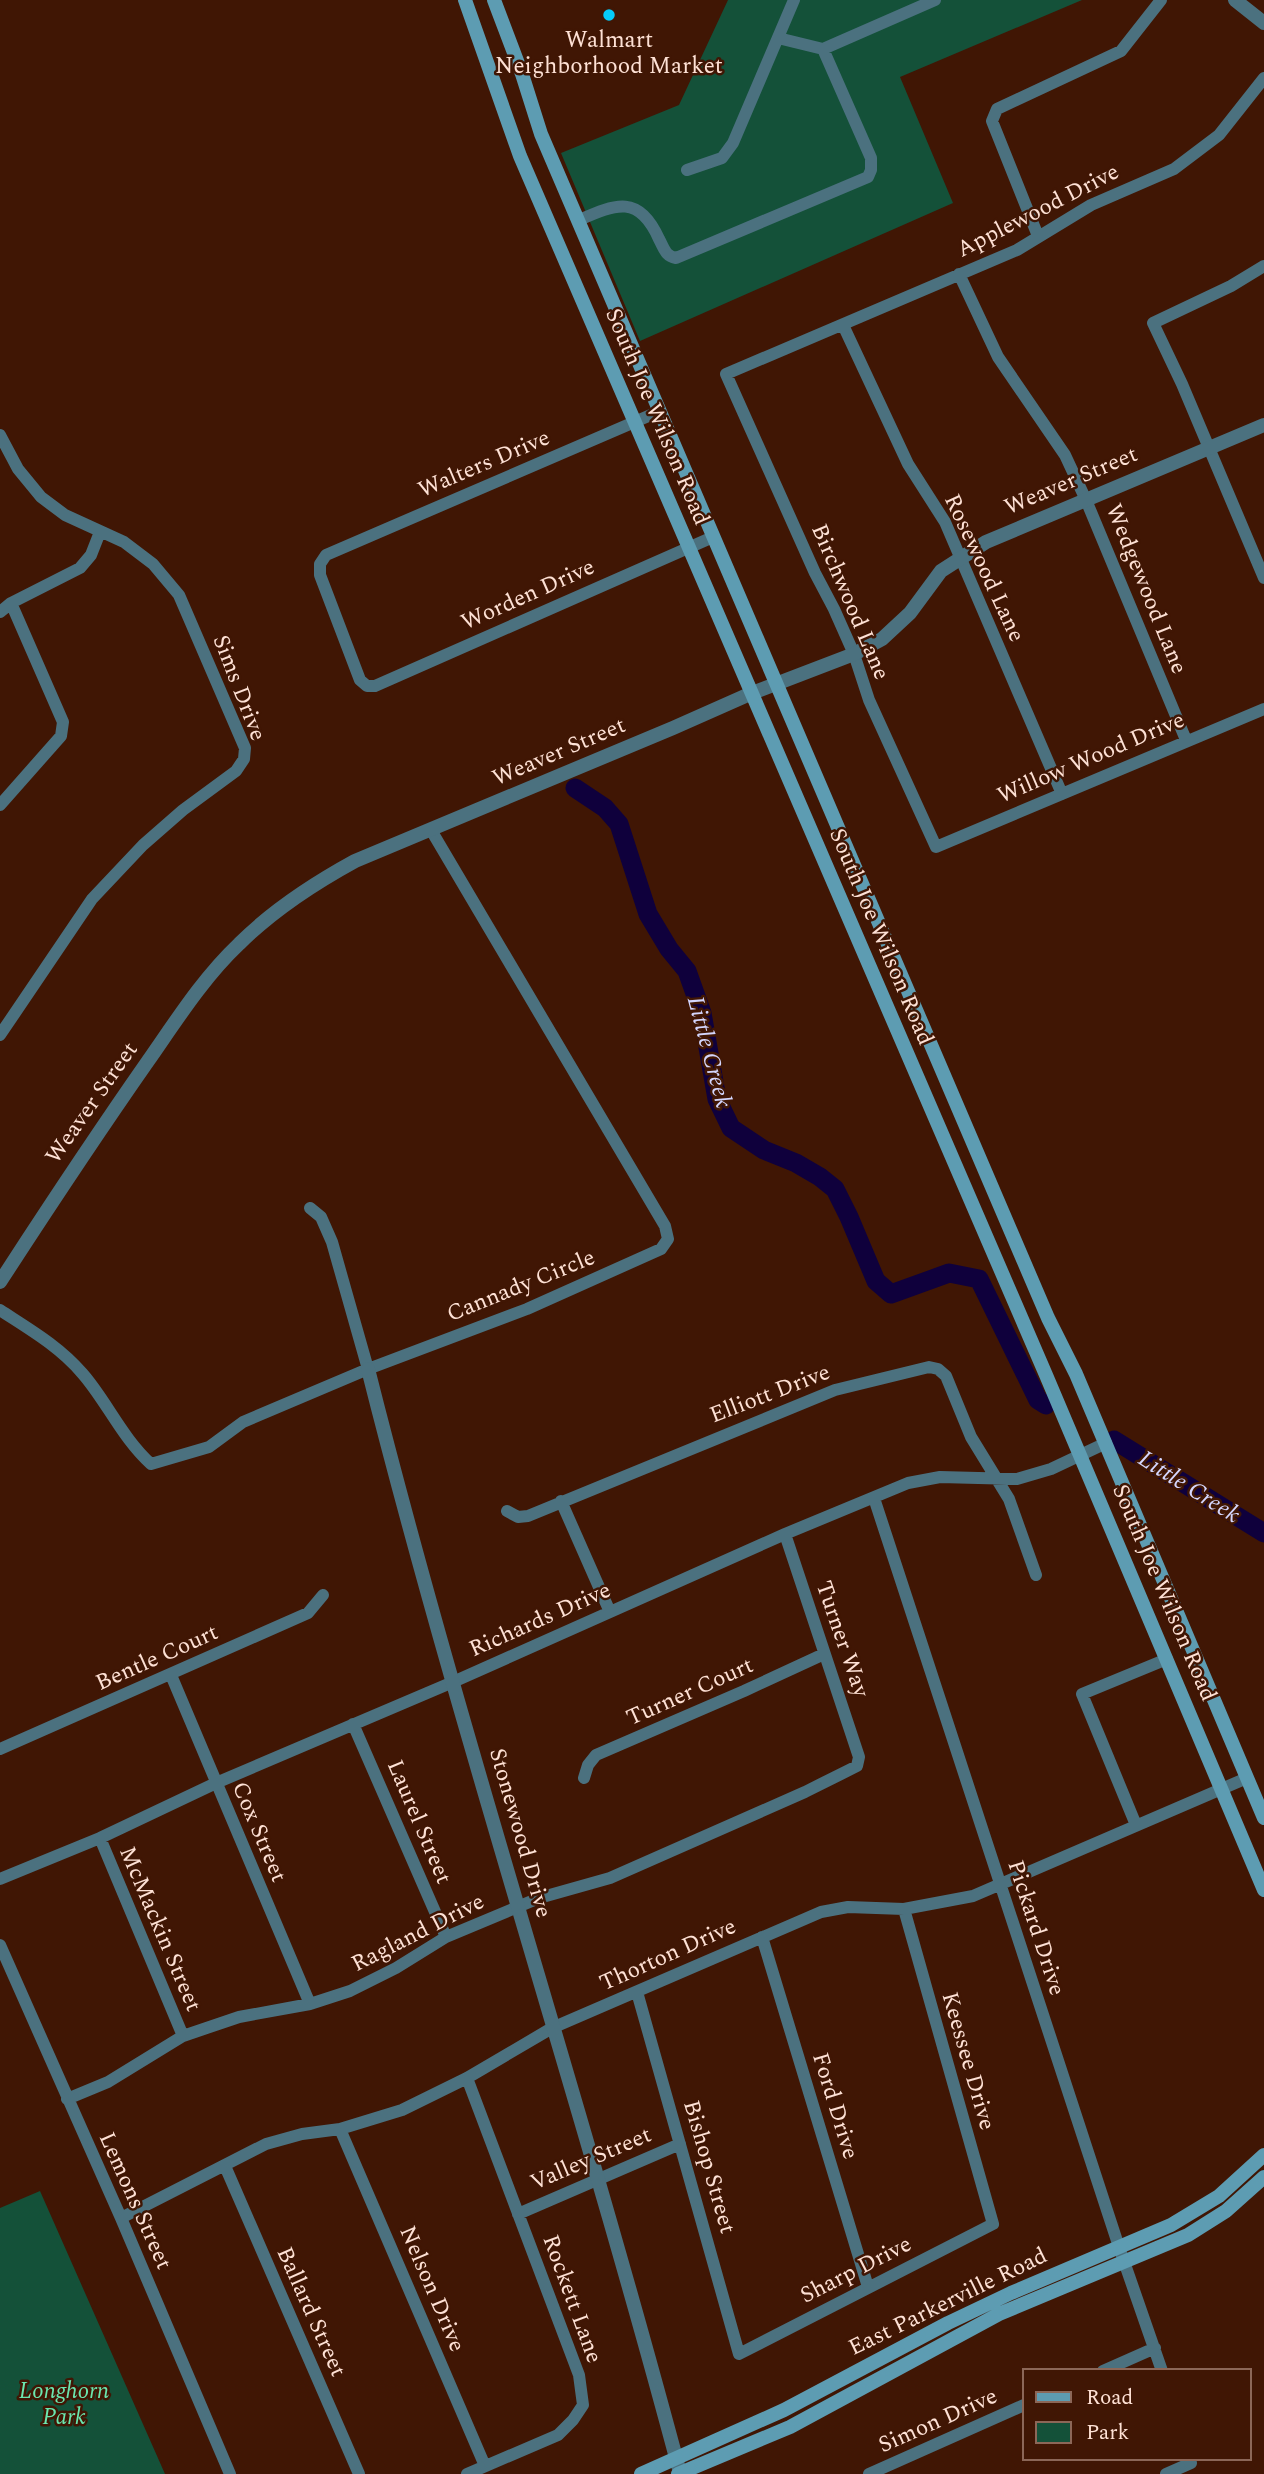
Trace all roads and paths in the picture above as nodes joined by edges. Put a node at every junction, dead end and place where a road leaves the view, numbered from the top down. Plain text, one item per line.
1 (465, 0) edge
2 (494, 0) edge
3 (794, 0) edge
4 (935, 0) edge
5 (1161, 0) edge
6 (1235, 0) edge
7 (1264, 23) edge
8 (778, 38) junction
9 (823, 49) junction
10 (1264, 78) edge
11 (687, 170) dead end
12 (579, 220) junction
13 (1038, 236) junction
14 (1264, 266) edge
15 (959, 274) junction
16 (843, 325) junction
17 (726, 374) joint
18 (660, 411) junction
19 (635, 422) junction
20 (1264, 425) edge
21 (2, 444) edge
22 (1210, 448) junction
23 (1086, 500) junction
24 (100, 532) junction
25 (713, 537) junction
26 (689, 547) junction
27 (960, 557) junction
28 (1264, 578) edge
29 (5, 608) edge
30 (854, 654) junction
31 (360, 680) joint
32 (776, 684) junction
33 (752, 693) junction
34 (1264, 709) edge
35 (1186, 740) junction
36 (1062, 794) junction
37 (0, 805) edge
38 (431, 830) junction
39 (936, 848) joint
40 (0, 1035) edge
41 (310, 1209) dead end
42 (0, 1282) edge
43 (0, 1310) edge
44 (368, 1369) junction
45 (1105, 1443) junction
46 (1080, 1454) junction
47 (998, 1479) junction
48 (874, 1498) junction
49 (561, 1501) junction
50 (507, 1511) dead end
51 (785, 1534) junction
52 (1036, 1575) dead end
53 (323, 1595) dead end
54 (610, 1612) junction
55 (824, 1654) junction
56 (1167, 1659) junction
57 (171, 1675) junction
58 (453, 1682) junction
59 (353, 1724) junction
60 (0, 1749) edge
61 (859, 1757) joint
62 (584, 1778) dead end
63 (1247, 1778) junction
64 (216, 1783) junction
65 (1222, 1789) junction
66 (1264, 1818) edge
67 (1136, 1825) junction
68 (100, 1838) junction
69 (0, 1879) edge
70 (1000, 1885) junction
71 (1264, 1890) edge
72 (518, 1907) junction
73 (904, 1909) junction
74 (446, 1937) junction
75 (762, 1937) junction
76 (0, 1945) edge
77 (637, 1992) junction
78 (310, 2004) junction
79 (552, 2028) junction
80 (183, 2036) junction
81 (467, 2078) junction
82 (67, 2099) junction
83 (340, 2129) junction
84 (680, 2144) junction
85 (1264, 2155) edge
86 (225, 2166) junction
87 (1264, 2177) edge
88 (597, 2181) junction
89 (518, 2214) junction
90 (121, 2218) junction
91 (993, 2224) joint
92 (1119, 2246) junction
93 (1125, 2262) junction
94 (868, 2287) junction
95 (1155, 2348) junction
96 (739, 2354) joint
97 (1108, 2369) edge
98 (1161, 2369) edge
99 (1023, 2405) edge
100 (1192, 2465) edge
101 (485, 2466) junction
102 (678, 2470) edge
103 (230, 2474) edge
104 (359, 2474) edge
105 (467, 2474) edge
106 (641, 2474) edge
107 (869, 2474) edge
108 (1166, 2474) edge

1 - 19 main road, South Joe Wilson Road
2 - 12 main road, South Joe Wilson Road
3 - 8 street
4 - 9 street
5 - 13 street
6 - 7 street
8 - 9 street
8 - 11 street
9 - 12 street
10 - 13 street, Applewood Drive
12 - 18 main road, South Joe Wilson Road
13 - 15 street, Applewood Drive
14 - 22 street
15 - 16 street, Applewood Drive
15 - 23 street, Wedgewood Lane
16 - 17 street, Applewood Drive
16 - 27 street, Rosewood Lane
17 - 30 street, Birchwood Lane
18 - 19 street, Walters Drive
18 - 25 main road, South Joe Wilson Road
19 - 26 main road, South Joe Wilson Road
19 - 31 street, Walters Drive
20 - 22 street, Weaver Street
21 - 24 street, Sims Drive
22 - 23 street, Weaver Street
22 - 28 street
23 - 27 street, Weaver Street
23 - 35 street, Wedgewood Lane
24 - 29 street
24 - 40 street, Sims Drive
25 - 26 street, Worden Drive
25 - 32 main road, South Joe Wilson Road
26 - 31 street, Worden Drive
26 - 33 main road, South Joe Wilson Road
27 - 30 street, Weaver Street
27 - 36 street, Rosewood Lane
29 - 37 street
30 - 32 street, Weaver Street
30 - 39 street, Birchwood Lane
32 - 33 street, Weaver Street
32 - 45 main road, South Joe Wilson Road
33 - 38 street, Weaver Street
33 - 46 main road, South Joe Wilson Road
34 - 35 street, Willow Wood Drive
35 - 36 street, Willow Wood Drive
36 - 39 street, Willow Wood Drive
38 - 42 street, Weaver Street
38 - 44 street, Cannady Circle
41 - 44 street, Stonewood Drive
43 - 44 street, Cannady Circle
44 - 58 street, Stonewood Drive
45 - 46 street, Richards Drive
45 - 63 main road, South Joe Wilson Road
46 - 47 street, Richards Drive
46 - 56 main road, South Joe Wilson Road
47 - 48 street, Richards Drive
47 - 49 street, Elliott Drive
47 - 52 street, Elliott Drive
48 - 51 street, Richards Drive
48 - 70 street, Pickard Drive
49 - 50 street, Elliott Drive
49 - 54 street
51 - 54 street, Richards Drive
51 - 55 street, Turner Way
53 - 57 street, Bentle Court
54 - 58 street, Richards Drive
55 - 61 street, Turner Way
55 - 62 street, Turner Court
56 - 65 main road, South Joe Wilson Road
56 - 67 street
57 - 60 street, Bentle Court
57 - 64 street, Cox Street
58 - 59 street, Richards Drive
58 - 72 street, Stonewood Drive
59 - 64 street, Richards Drive
59 - 74 street, Laurel Street
61 - 72 street, Ragland Drive
63 - 65 street, Thorton Drive
63 - 66 main road, South Joe Wilson Road
64 - 68 street, Richards Drive
64 - 78 street, Cox Street
65 - 67 street, Thorton Drive
65 - 71 main road, South Joe Wilson Road
67 - 70 street, Thorton Drive
68 - 69 street, Richards Drive
68 - 80 street, McMackin Street
70 - 73 street, Thorton Drive
70 - 92 street, Pickard Drive
72 - 74 street, Ragland Drive
72 - 79 street, Stonewood Drive
73 - 75 street, Thorton Drive
73 - 91 street, Keessee Drive
74 - 78 street, Ragland Drive
75 - 77 street, Thorton Drive
75 - 94 street, Ford Drive
76 - 82 street, Lemons Street
77 - 79 street, Thorton Drive
77 - 84 street, Bishop Street
78 - 80 street, Ragland Drive
79 - 81 street, Thorton Drive
79 - 88 street, Stonewood Drive
80 - 82 street, Ragland Drive
81 - 83 street, Thorton Drive
81 - 89 street, Rockett Lane
82 - 90 street, Lemons Street
83 - 86 street, Thorton Drive
83 - 101 street, Nelson Drive
84 - 88 street, Valley Street
84 - 96 street, Bishop Street
85 - 92 main road, East Parkerville Road
86 - 90 street, Thorton Drive
86 - 104 street, Ballard Street
87 - 93 main road, East Parkerville Road
88 - 89 street, Valley Street
88 - 102 street, Stonewood Drive
89 - 101 street, Rockett Lane
90 - 103 street, Lemons Street
91 - 94 street, Sharp Drive
92 - 93 street, Pickard Drive
92 - 102 main road, East Parkerville Road
93 - 95 street, Pickard Drive
93 - 102 main road, East Parkerville Road
94 - 96 street, Sharp Drive
95 - 97 street
95 - 98 street, Pickard Drive
99 - 107 street, Simon Drive
100 - 108 street
101 - 105 street, Rockett Lane
102 - 106 main road, East Parkerville Road

